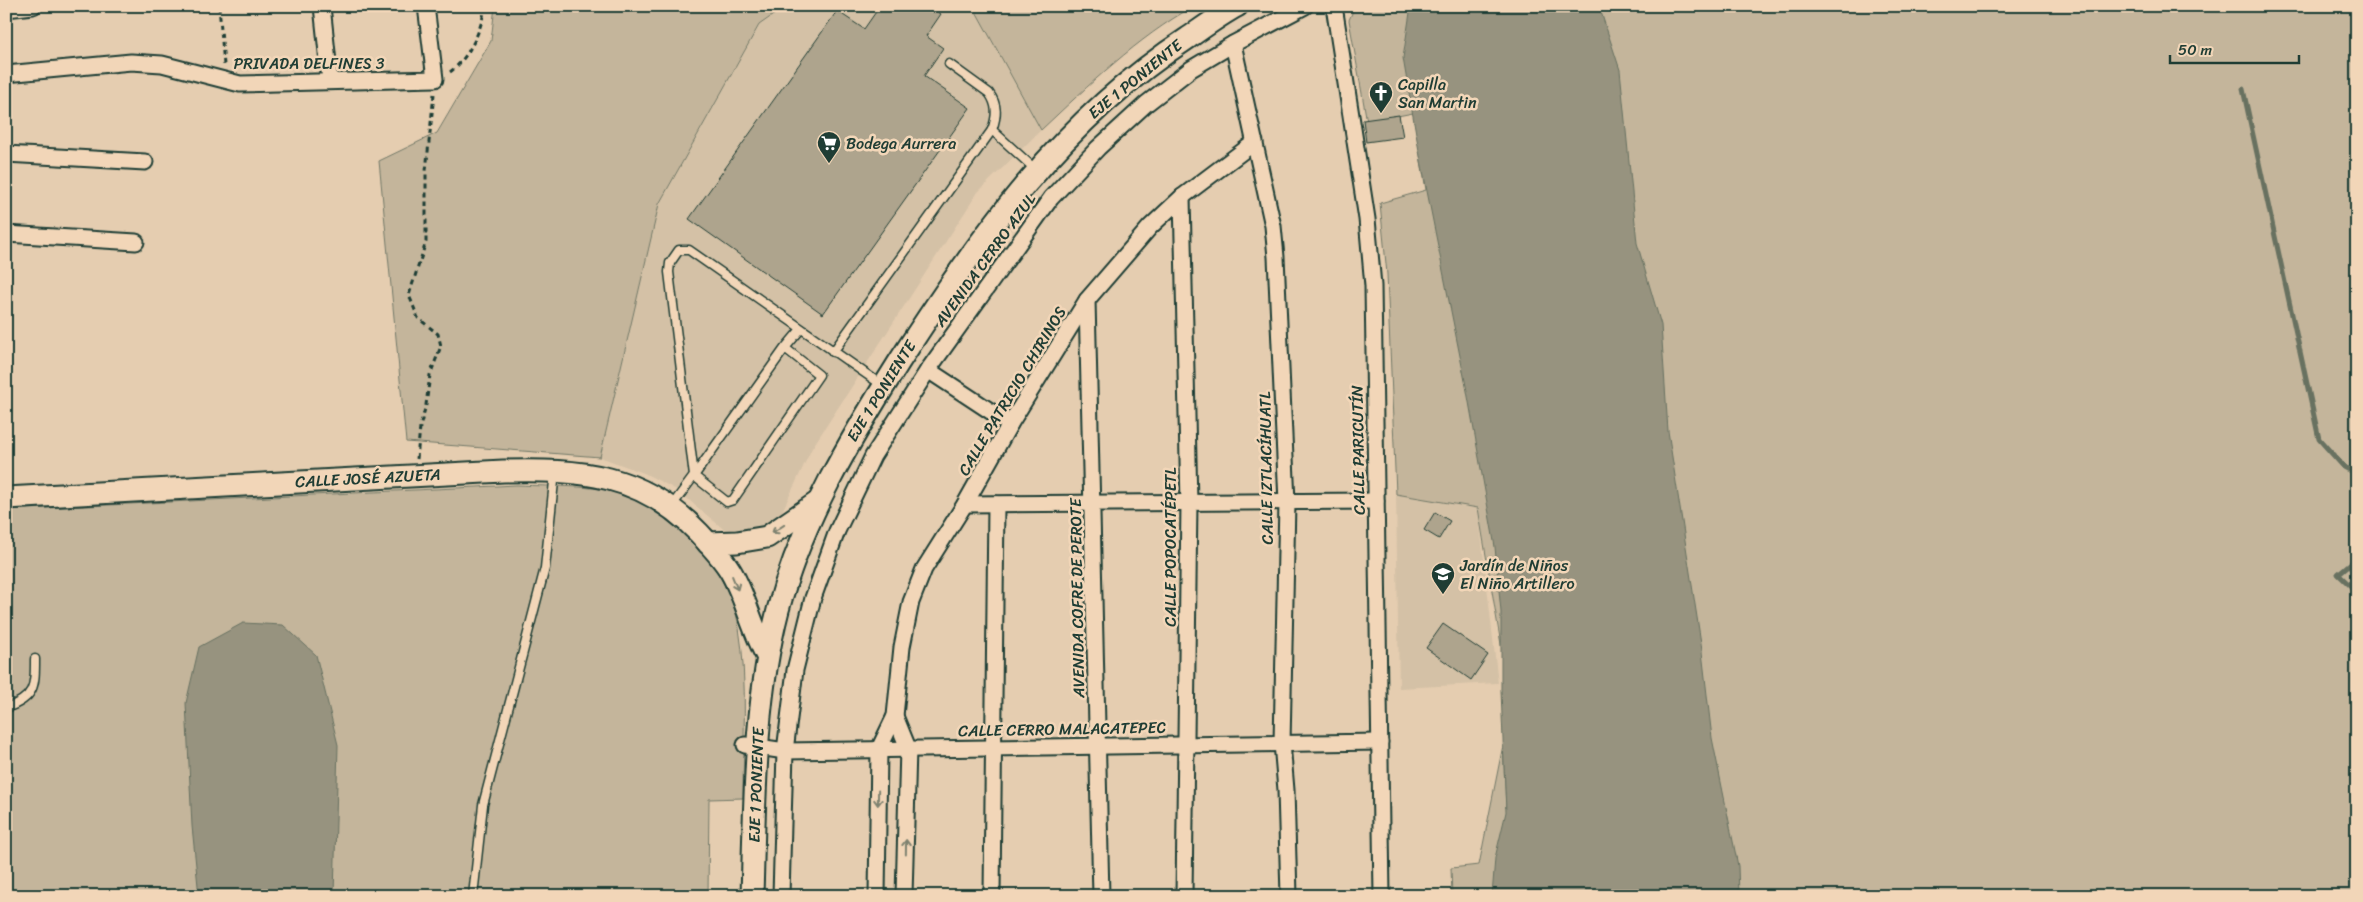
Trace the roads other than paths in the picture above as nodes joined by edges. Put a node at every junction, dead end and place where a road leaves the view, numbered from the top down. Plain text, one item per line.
1 (322, 6) edge
2 (426, 6) edge
3 (1237, 6) edge
4 (1306, 6) edge
5 (1334, 6) edge
6 (1232, 44) junction
7 (949, 64) dead end
8 (6, 74) edge
9 (330, 82) junction
10 (992, 130) junction
11 (1255, 142) junction
12 (6, 154) edge
13 (145, 162) dead end
14 (1036, 170) junction
15 (1182, 198) junction
16 (6, 234) edge
17 (136, 242) dead end
18 (1087, 300) junction
19 (801, 329) junction
20 (785, 348) junction
21 (833, 352) junction
22 (928, 370) junction
23 (884, 386) junction
24 (1010, 424) junction
25 (555, 470) junction
26 (694, 476) junction
27 (6, 498) edge
28 (1376, 501) junction
29 (818, 502) junction
30 (1287, 502) junction
31 (1093, 503) junction
32 (1189, 503) junction
33 (965, 504) junction
34 (996, 504) junction
35 (671, 508) junction
36 (708, 543) junction
37 (767, 656) junction
38 (35, 658) dead end
39 (6, 708) edge
40 (895, 716) junction
41 (1380, 742) junction
42 (1282, 743) junction
43 (1186, 744) junction
44 (751, 745) junction
45 (1098, 746) junction
46 (994, 747) junction
47 (908, 748) junction
48 (879, 749) junction
49 (785, 751) junction
50 (473, 896) edge
51 (752, 896) edge
52 (781, 896) edge
53 (877, 896) edge
54 (904, 896) edge
55 (992, 896) edge
56 (1102, 896) edge
57 (1184, 896) edge
58 (1289, 896) edge
59 (1382, 896) edge

1 - 9 street
2 - 9 street, PRIVADA DELFINES 3
3 - 14 main road, EJE 1 PONIENTE
4 - 6 street, AVENIDA CERRO AZUL
5 - 28 street, CALLE PARICUTÍN
6 - 11 street, CALLE IZTLACÍHUATL
6 - 22 street, AVENIDA CERRO AZUL
7 - 10 lane
8 - 9 street, PRIVADA DELFINES 3
10 - 14 lane
10 - 21 lane
11 - 15 street, CALLE PATRICIO CHIRINOS
11 - 30 street, CALLE IZTLACÍHUATL
12 - 13 street
14 - 23 main road, EJE 1 PONIENTE
15 - 18 street, CALLE PATRICIO CHIRINOS
15 - 32 street, CALLE POPOCATÉPETL
16 - 17 street
18 - 24 street, CALLE PATRICIO CHIRINOS
18 - 31 street, AVENIDA COFRE DE PEROTE
19 - 20 lane
19 - 21 lane
19 - 26 lane
20 - 26 lane
20 - 26 lane
21 - 23 lane
22 - 24 street
22 - 49 street, AVENIDA CERRO AZUL
23 - 29 main road, EJE 1 PONIENTE
24 - 33 street, CALLE PATRICIO CHIRINOS
25 - 27 main road, CALLE JOSÉ AZUETA
25 - 35 main road, CALLE JOSÉ AZUETA
25 - 50 lane
26 - 35 lane
28 - 30 street
28 - 41 street, CALLE PARICUTÍN
29 -> 36 main road
29 - 37 main road, EJE 1 PONIENTE
30 - 32 street
30 - 42 street, CALLE IZTLACÍHUATL
31 - 32 street
31 - 34 street
31 - 45 street, AVENIDA COFRE DE PEROTE
32 - 43 street, CALLE POPOCATÉPETL
33 - 34 street
33 - 40 street, CALLE PATRICIO CHIRINOS
34 - 46 street
35 - 36 main road, CALLE JOSÉ AZUETA
36 -> 37 main road, CALLE JOSÉ AZUETA
37 - 44 main road, EJE 1 PONIENTE
38 - 39 lane
40 - 47 street, CALLE PATRICIO CHIRINOS
40 - 48 street, CALLE PATRICIO CHIRINOS
41 - 42 street, CALLE CERRO MALACATEPEC
41 - 59 street, CALLE PARICUTÍN
42 - 43 street, CALLE CERRO MALACATEPEC
42 - 58 street, CALLE IZTLACÍHUATL
43 - 45 street, CALLE CERRO MALACATEPEC
43 - 57 street, CALLE POPOCATÉPETL
44 - 49 street, CALLE CERRO MALACATEPEC
44 - 51 main road, EJE 1 PONIENTE
45 - 46 street, CALLE CERRO MALACATEPEC
45 - 56 street, AVENIDA COFRE DE PEROTE
46 - 47 street, CALLE CERRO MALACATEPEC
46 - 55 street
47 - 48 street, CALLE CERRO MALACATEPEC
54 -> 47 street, CALLE PATRICIO CHIRINOS
48 - 49 street, CALLE CERRO MALACATEPEC
48 -> 53 street, CALLE PATRICIO CHIRINOS
49 - 52 street, AVENIDA CERRO AZUL

